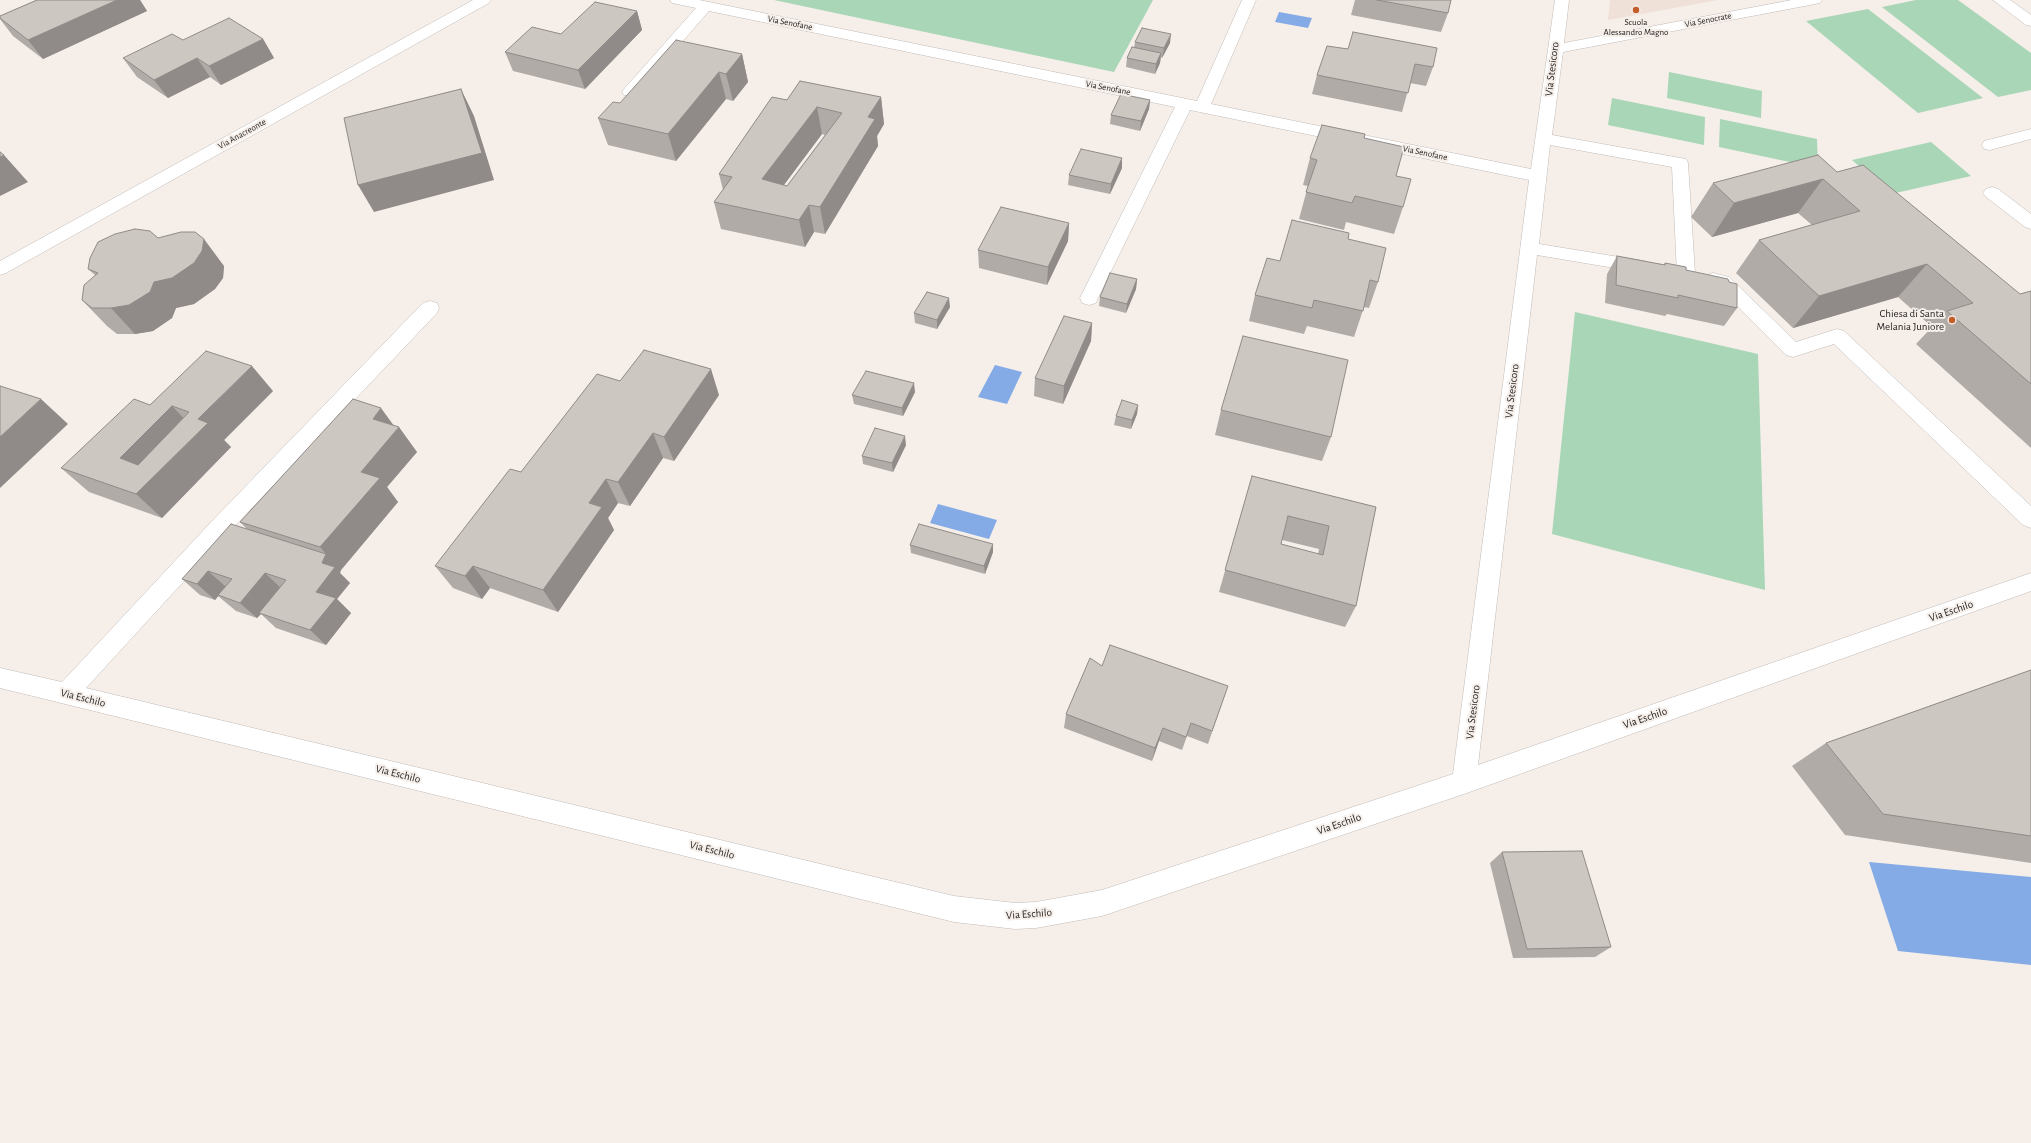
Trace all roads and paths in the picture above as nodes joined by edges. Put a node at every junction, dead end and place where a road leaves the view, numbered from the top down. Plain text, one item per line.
1 (484, 0) edge
2 (677, 0) edge
3 (1249, 0) edge
4 (1562, 0) edge
5 (1815, 0) edge
6 (2000, 0) edge
7 (706, 6) junction
8 (2031, 22) edge
9 (1554, 49) junction
10 (630, 92) edge
11 (1185, 103) junction
12 (1202, 107) junction
13 (2031, 134) edge
14 (1543, 139) junction
15 (1990, 144) dead end
16 (1538, 176) junction
17 (1992, 193) dead end
18 (2031, 223) edge
19 (1529, 248) junction
20 (0, 269) edge
21 (1674, 272) junction
22 (1089, 298) dead end
23 (430, 308) dead end
24 (2031, 519) edge
25 (2031, 582) edge
26 (0, 678) edge
27 (66, 694) junction
28 (1464, 782) junction

1 - 20 street, Via Anacreonte
2 - 7 street, Via Senofane
3 - 12 street
4 - 9 street, Via Stesicoro
5 - 9 street, Via Senocrate
6 - 8 street
7 - 10 street
7 - 11 street, Via Senofane
9 - 14 street, Via Stesicoro
11 - 12 street, Via Senofane
11 - 22 street
12 - 16 street, Via Senofane
13 - 15 street
14 - 16 street, Via Stesicoro
14 - 21 street
16 - 19 street, Via Stesicoro
17 - 18 street
19 - 21 street
19 - 28 street, Via Stesicoro
21 - 24 street
23 - 27 street
25 - 28 street, Via Eschilo
26 - 27 street, Via Eschilo
27 - 28 street, Via Eschilo

